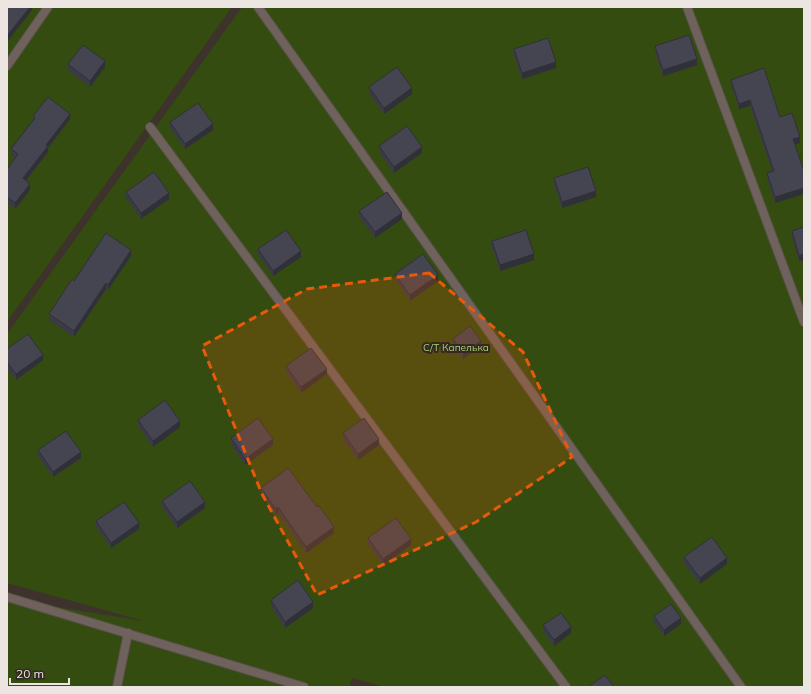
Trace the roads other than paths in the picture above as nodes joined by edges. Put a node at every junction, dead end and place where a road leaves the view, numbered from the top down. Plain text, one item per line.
1 (48, 7) edge
2 (258, 7) edge
3 (687, 7) edge
4 (7, 66) edge
5 (150, 127) dead end
6 (804, 322) edge
7 (7, 596) edge
8 (128, 634) junction
9 (117, 687) edge
10 (304, 687) edge
11 (566, 687) edge
12 (741, 687) edge

1 - 4 lane
2 - 12 lane
3 - 6 lane
5 - 11 lane
7 - 8 lane
8 - 9 lane
8 - 10 lane

